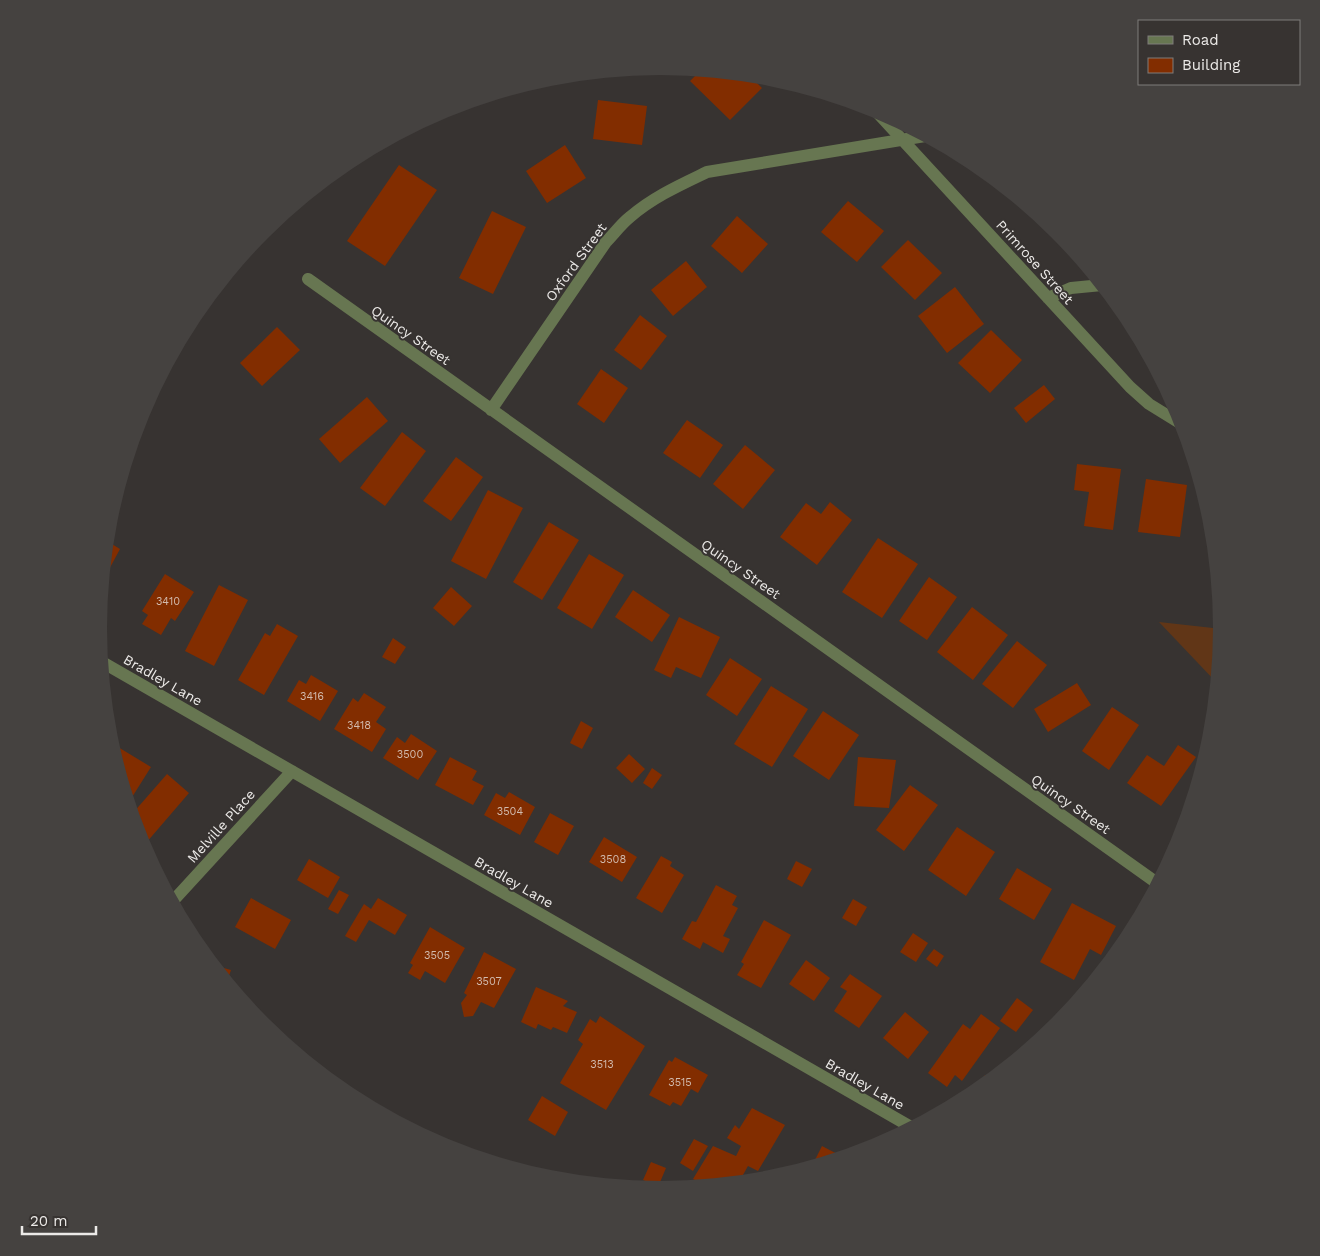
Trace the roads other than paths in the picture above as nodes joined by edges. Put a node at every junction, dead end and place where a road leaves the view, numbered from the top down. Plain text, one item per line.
1 (888, 124) edge
2 (915, 138) edge
3 (903, 140) junction
4 (308, 279) dead end
5 (1095, 286) edge
6 (1048, 298) junction
7 (491, 410) junction
8 (1172, 418) edge
9 (108, 666) edge
10 (292, 771) junction
11 (1152, 880) edge
12 (177, 897) edge
13 (905, 1124) edge

1 - 3 street, Primrose Street
2 - 3 street, Oxford Street
3 - 6 street, Primrose Street
3 - 7 street, Oxford Street
4 - 7 street, Quincy Street
5 - 6 street
6 - 8 street, Primrose Street
7 - 11 street, Quincy Street
9 - 10 street, Bradley Lane
10 - 12 street, Melville Place
10 - 13 street, Bradley Lane

